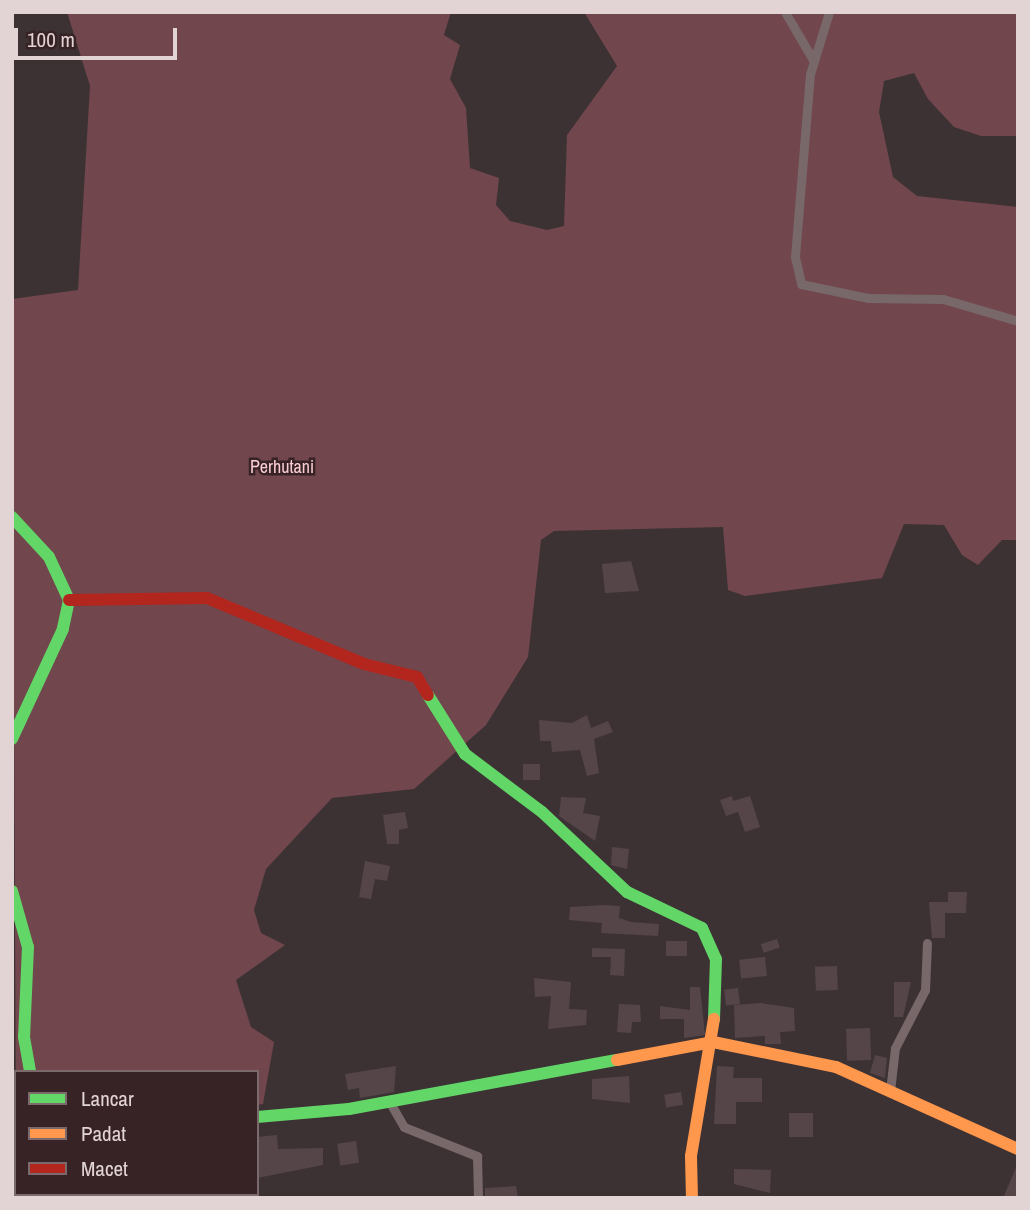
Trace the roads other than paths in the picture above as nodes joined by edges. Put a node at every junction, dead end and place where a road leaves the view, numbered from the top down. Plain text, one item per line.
1 (785, 12) edge
2 (829, 12) edge
3 (813, 60) junction
4 (1018, 321) edge
5 (12, 517) edge
6 (69, 600) junction
7 (12, 739) edge
8 (12, 891) edge
9 (927, 943) dead end
10 (713, 1042) junction
11 (30, 1070) edge
12 (890, 1091) junction
13 (389, 1101) junction
14 (259, 1117) edge
15 (1018, 1149) edge
16 (478, 1198) edge
17 (692, 1198) edge

1 - 3 street
2 - 3 street
3 - 4 street
5 - 6 street
6 - 7 street
6 - 10 street
8 - 11 street
9 - 12 street
10 - 12 street
10 - 13 street
10 - 17 street
12 - 15 street
13 - 14 street
13 - 16 street

